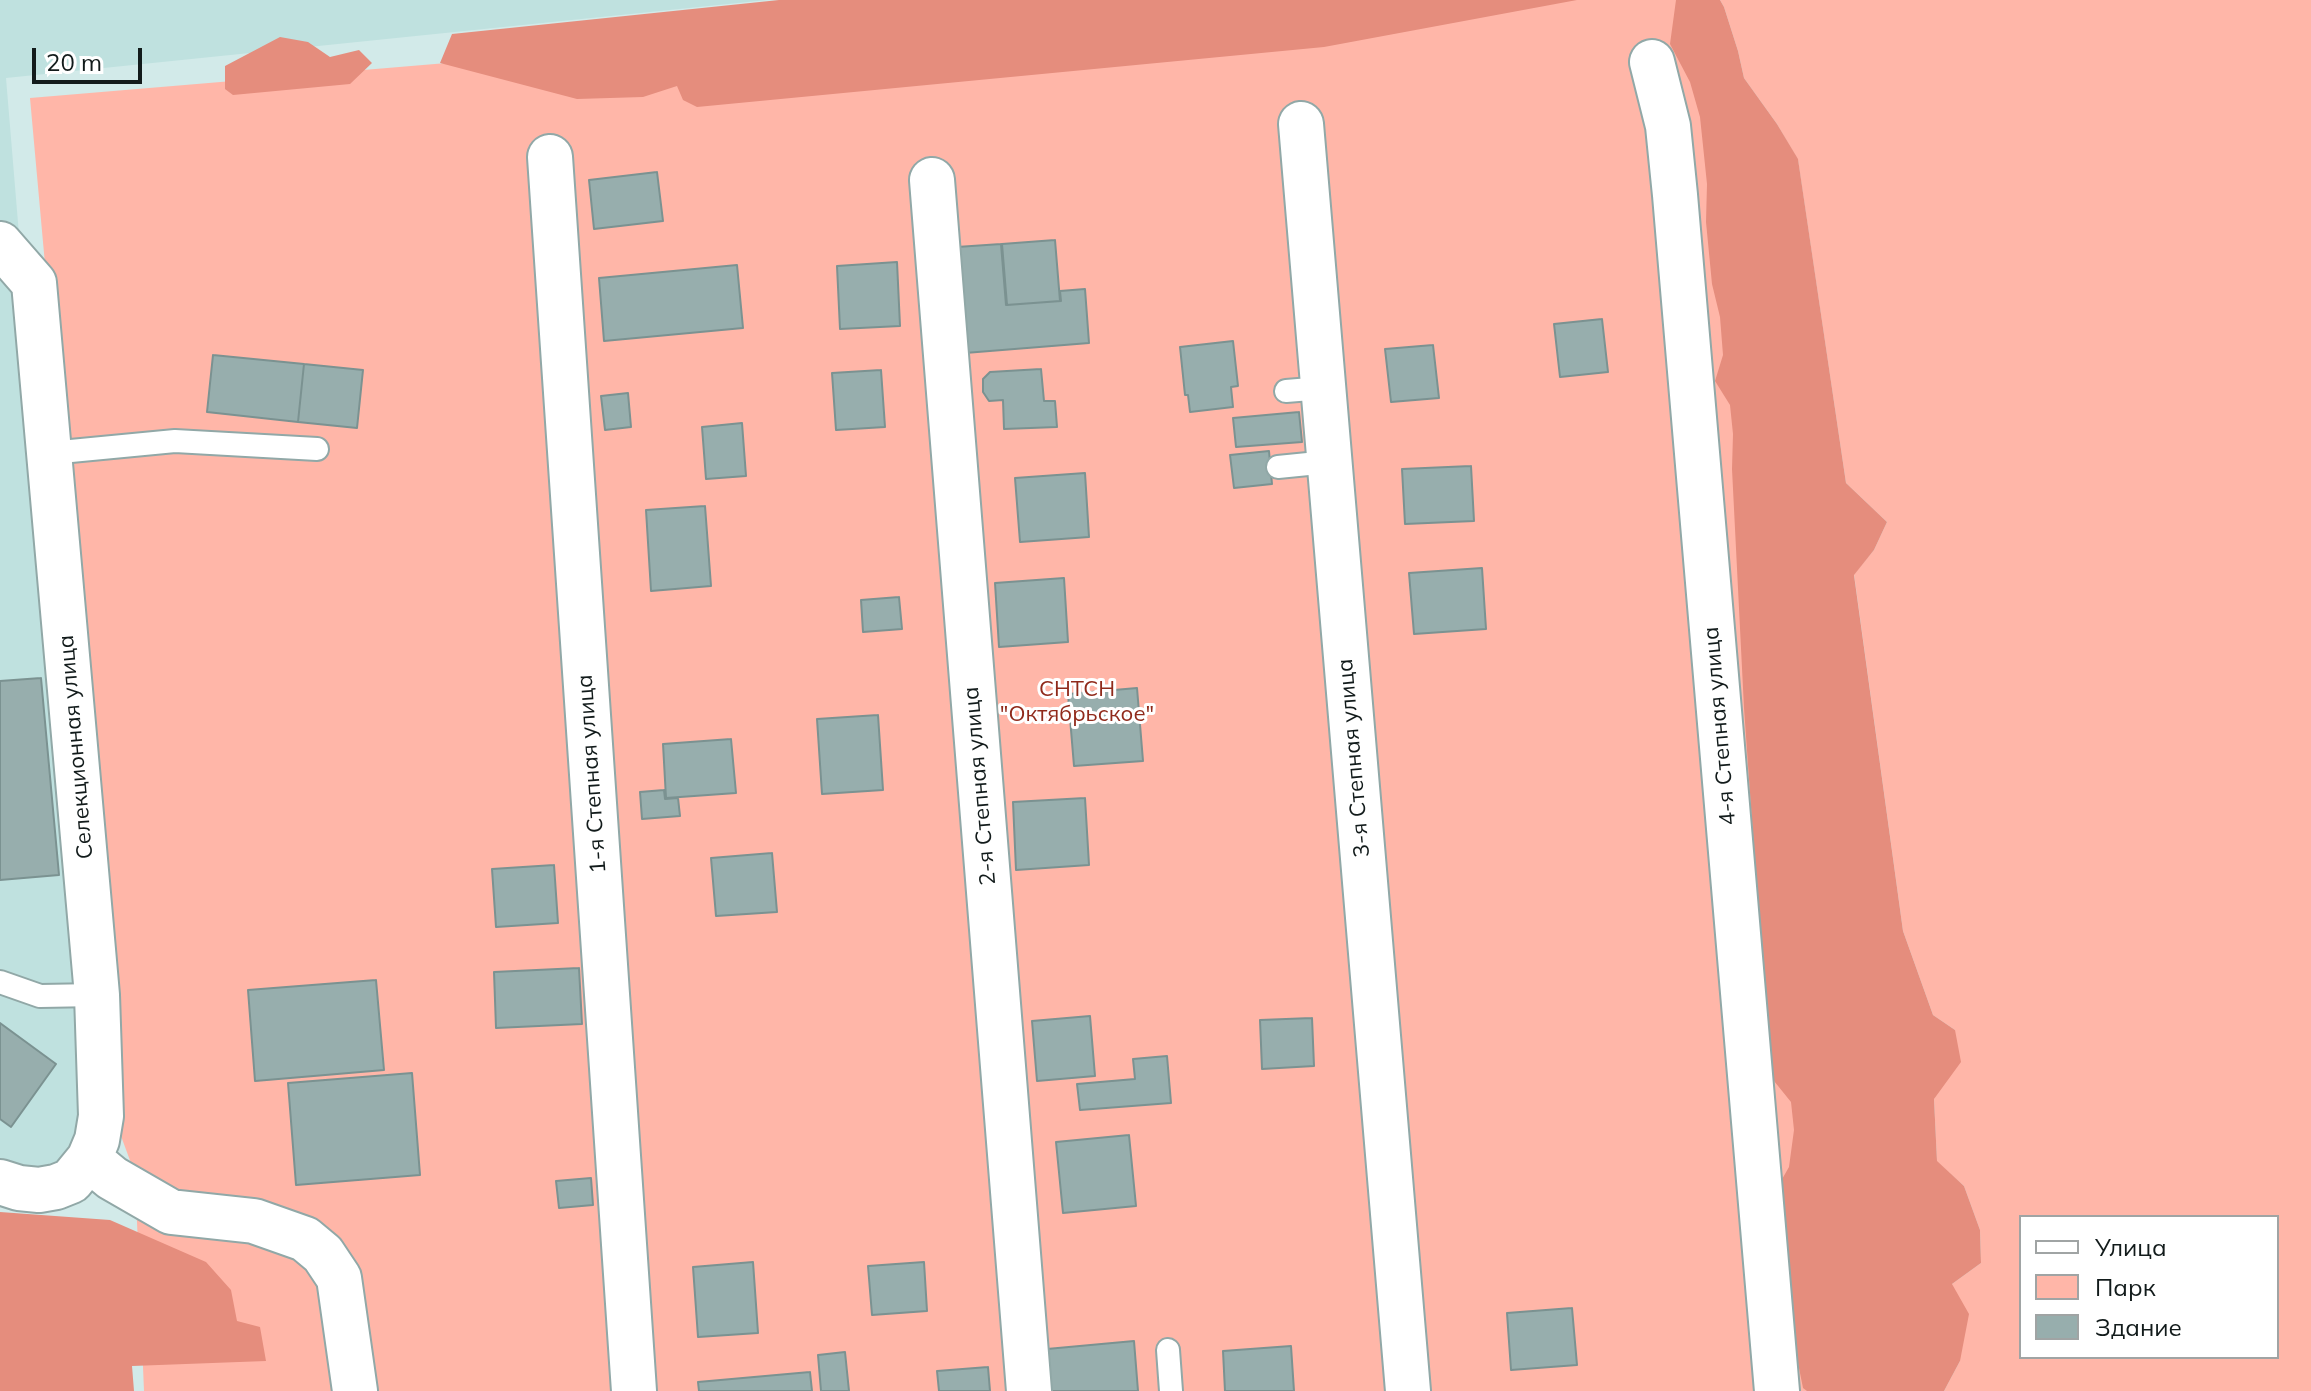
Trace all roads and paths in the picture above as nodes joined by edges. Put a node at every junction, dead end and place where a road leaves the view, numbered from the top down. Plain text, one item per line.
1 (1652, 62) dead end
2 (1301, 124) dead end
3 (550, 157) dead end
4 (932, 180) dead end
5 (0, 244) edge
6 (317, 449) dead end
7 (50, 453) junction
8 (1328, 462) junction
9 (1278, 467) dead end
10 (0, 982) edge
11 (97, 995) junction
12 (89, 1159) junction
13 (0, 1182) edge
14 (1168, 1350) dead end
15 (355, 1391) edge
16 (634, 1391) edge
17 (1029, 1391) edge
18 (1171, 1391) edge
19 (1408, 1391) edge
20 (1777, 1391) edge

1 - 20 street, 4-я Степная улица
2 - 8 street, 3-я Степная улица
3 - 16 street, 1-я Степная улица
4 - 17 street, 2-я Степная улица
5 - 7 street, Селекционная улица
6 - 7 lane
7 - 11 street, Селекционная улица
8 - 9 lane
8 - 19 street, 3-я Степная улица
10 - 11 lane
11 - 12 street, Селекционная улица
12 - 13 street
12 - 15 street
14 - 18 lane

